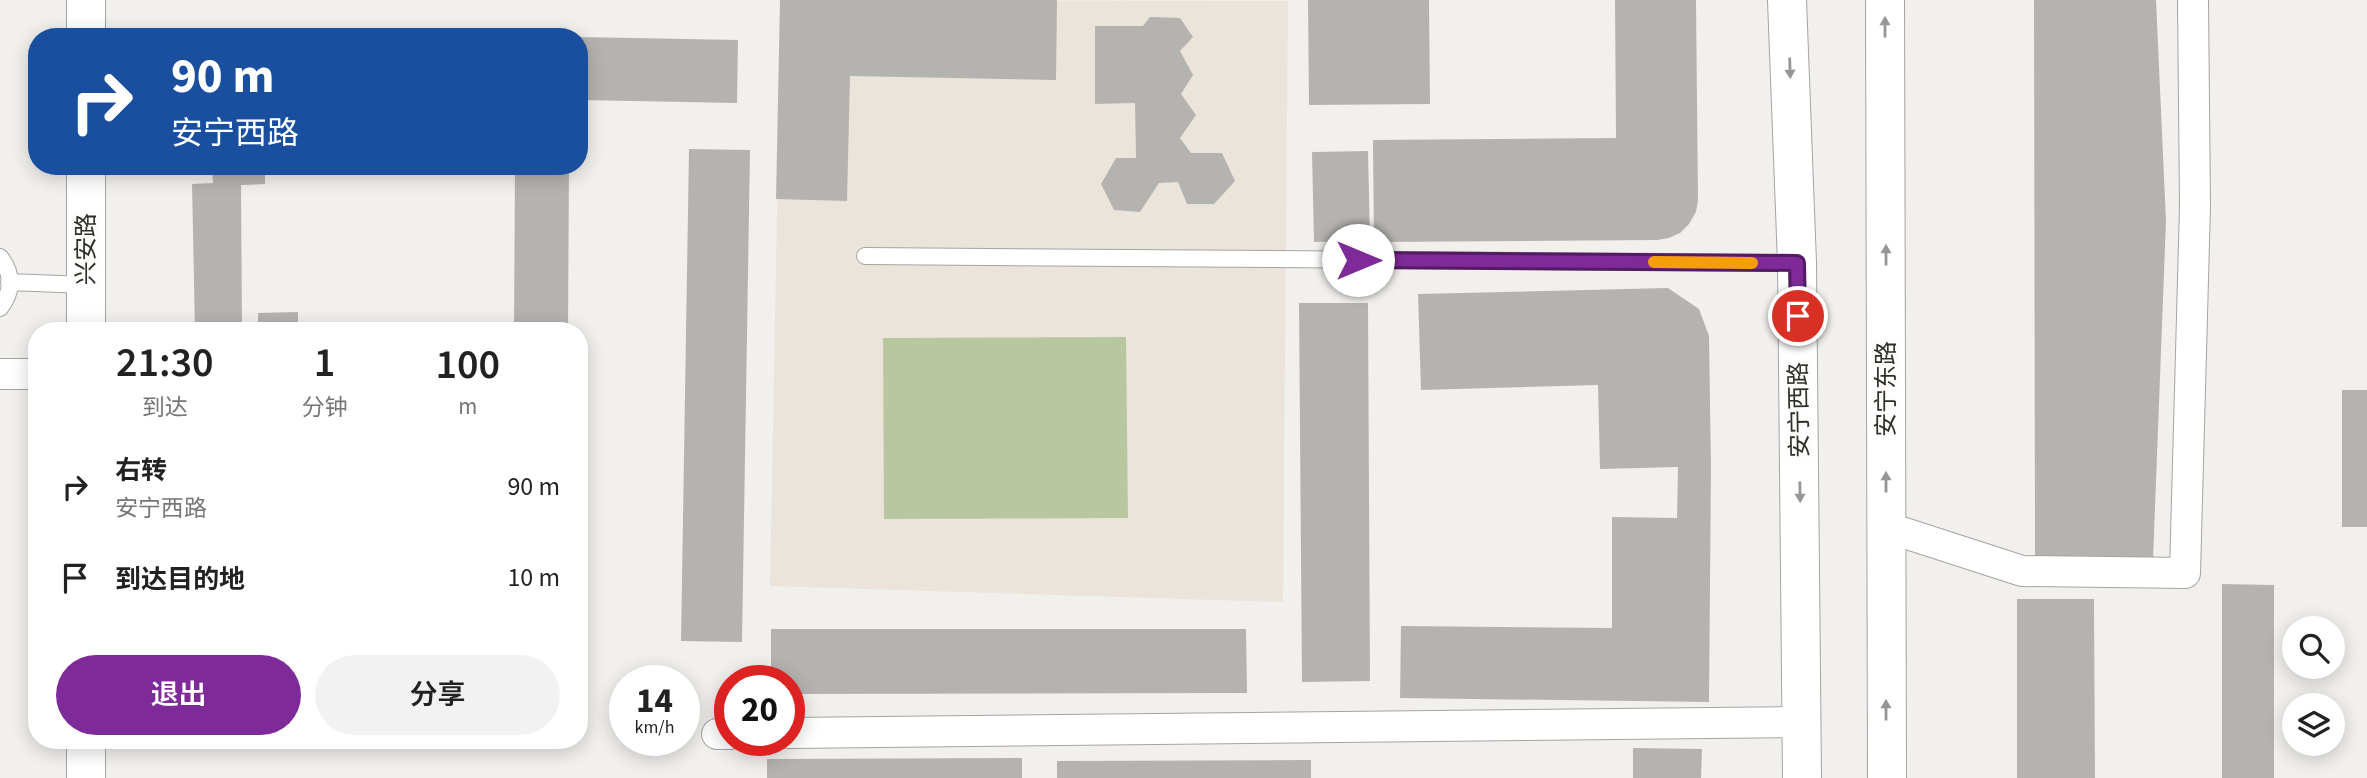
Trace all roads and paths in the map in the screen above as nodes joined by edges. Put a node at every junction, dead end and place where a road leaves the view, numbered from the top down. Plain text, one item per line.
1 (86, 0) edge
2 (1787, 0) edge
3 (1885, 0) edge
4 (2193, 0) edge
5 (86, 28) edge
6 (86, 175) edge
7 (865, 256) dead end
8 (0, 257) edge
9 (1797, 263) junction
10 (9, 282) junction
11 (86, 285) junction
12 (0, 308) edge
13 (86, 322) edge
14 (0, 374) edge
15 (28, 374) edge
16 (1886, 527) junction
17 (1802, 722) junction
18 (805, 733) edge
19 (86, 749) edge
20 (86, 778) edge
21 (1802, 778) edge
22 (1886, 778) edge

1 - 5 main road
2 -> 9 main road, 安宁西路
16 -> 3 main road, 安宁东路
4 - 16 street
6 - 11 main road, 兴安路
7 - 9 lane
8 - 10 lane
9 -> 17 main road, 安宁西路
10 - 11 lane
10 - 12 lane
11 - 13 main road, 兴安路
14 - 15 street
22 -> 16 main road, 安宁东路
17 - 18 street
17 - 21 main road, 安宁西路
19 - 20 main road

